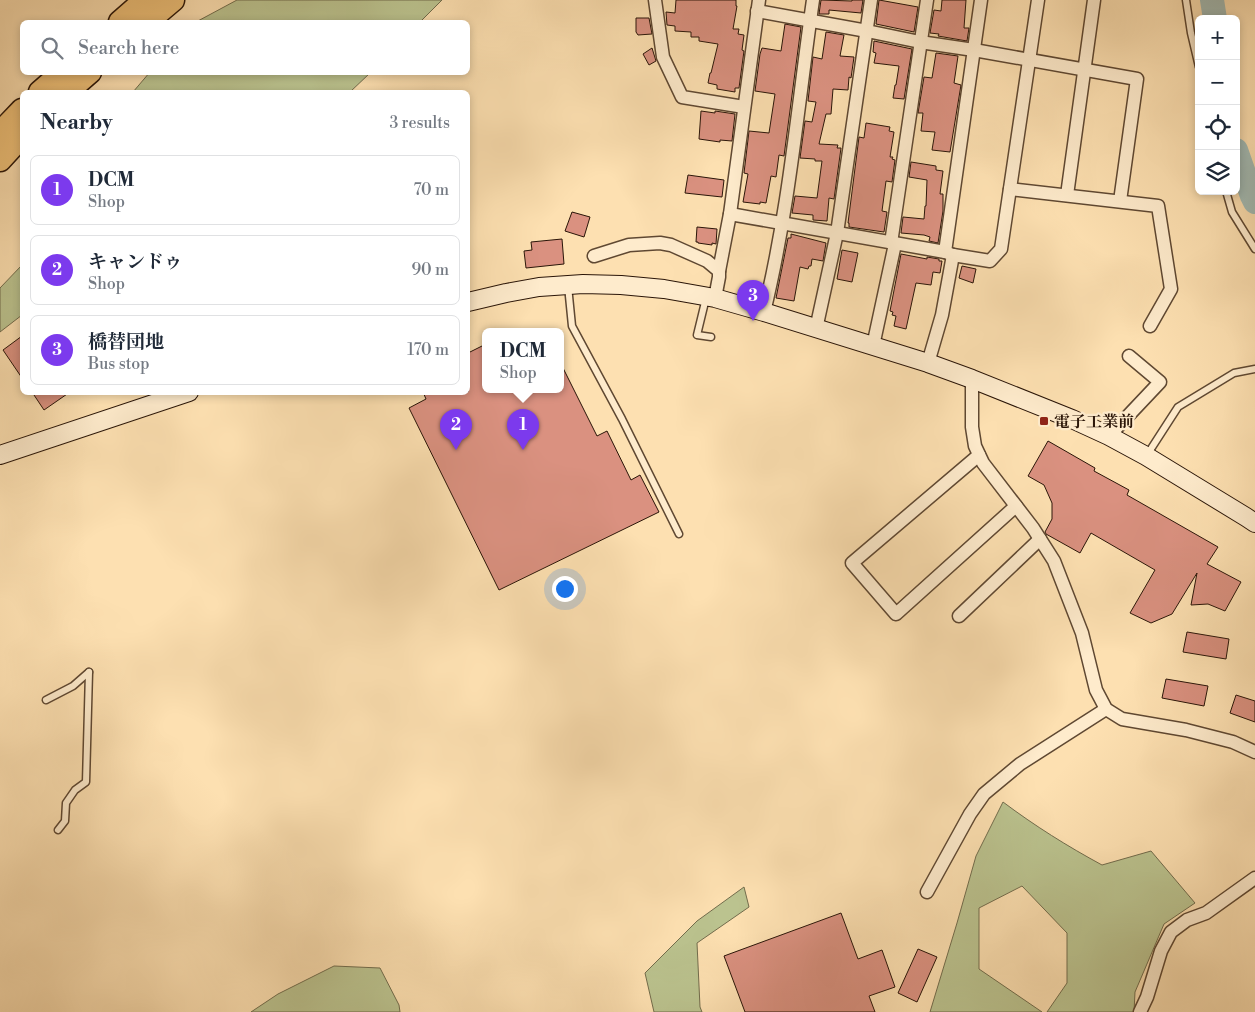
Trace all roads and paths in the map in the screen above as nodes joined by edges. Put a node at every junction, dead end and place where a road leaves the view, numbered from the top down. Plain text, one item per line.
1 (146, 0) edge
2 (173, 0) edge
3 (655, 0) edge
4 (813, 0) edge
5 (871, 0) edge
6 (927, 0) edge
7 (981, 0) edge
8 (1038, 0) edge
9 (1094, 0) edge
10 (1186, 0) edge
11 (758, 5) edge
12 (122, 20) edge
13 (149, 20) edge
14 (810, 20) junction
15 (867, 30) junction
16 (920, 42) junction
17 (974, 50) junction
18 (1030, 60) junction
19 (1197, 60) edge
20 (1084, 70) junction
21 (60, 75) edge
22 (87, 75) edge
23 (42, 90) edge
24 (70, 90) edge
25 (744, 107) junction
26 (20, 112) edge
27 (0, 133) edge
28 (20, 138) edge
29 (0, 160) edge
30 (1010, 189) junction
31 (1067, 195) junction
32 (1227, 195) edge
33 (1120, 201) junction
34 (730, 214) junction
35 (781, 223) junction
36 (837, 234) junction
37 (893, 243) junction
38 (1255, 249) edge
39 (949, 254) junction
40 (594, 256) dead end
41 (719, 271) junction
42 (568, 285) junction
43 (710, 297) junction
44 (470, 302) edge
45 (764, 312) junction
46 (1150, 326) dead end
47 (816, 329) junction
48 (711, 337) dead end
49 (873, 346) junction
50 (1129, 356) dead end
51 (928, 363) junction
52 (1255, 368) edge
53 (972, 379) junction
54 (180, 395) edge
55 (1109, 436) junction
56 (0, 455) edge
57 (979, 456) junction
58 (1146, 456) junction
59 (1016, 506) junction
60 (1255, 523) edge
61 (679, 534) dead end
62 (1040, 540) junction
63 (959, 616) dead end
64 (46, 700) dead end
65 (1106, 709) junction
66 (1255, 752) edge
67 (58, 830) dead end
68 (1255, 878) edge
69 (927, 892) dead end
70 (1140, 1012) edge

1 - 12 highway
2 - 13 highway
3 - 25 street
4 - 14 street
5 - 15 street
6 - 16 street
7 - 17 street
8 - 18 street
9 - 20 street
10 - 19 lane
11 - 14 street
11 - 25 street
14 - 15 street
14 - 35 street
15 - 16 street
15 - 36 street
16 - 17 street
16 - 37 street
17 - 18 street
17 - 39 street
18 - 20 street
18 - 30 street
20 - 31 street
20 - 33 street
21 - 23 highway
22 - 24 highway
25 - 34 street
26 - 27 highway
28 - 29 highway
30 - 31 street
30 - 39 street
31 - 33 street
32 - 38 lane
33 - 46 street
34 - 35 street
34 - 41 street
35 - 36 street
35 - 45 street
36 - 37 street
36 - 47 street
37 - 39 street
37 - 49 street
39 - 51 street
40 - 41 street
41 - 43 street
42 - 43 street
42 - 44 street
42 - 61 lane
43 - 45 street
43 - 48 lane
45 - 47 street
47 - 49 street
49 - 51 street
50 - 55 street
51 - 53 street
52 - 58 lane
53 - 55 street
53 - 57 street
54 - 56 street
55 - 58 street
57 - 59 street
57 - 59 street
58 - 60 street
59 - 62 street
62 - 63 street
62 - 65 street
64 - 67 lane
65 - 66 street
65 - 69 street
68 - 70 street

